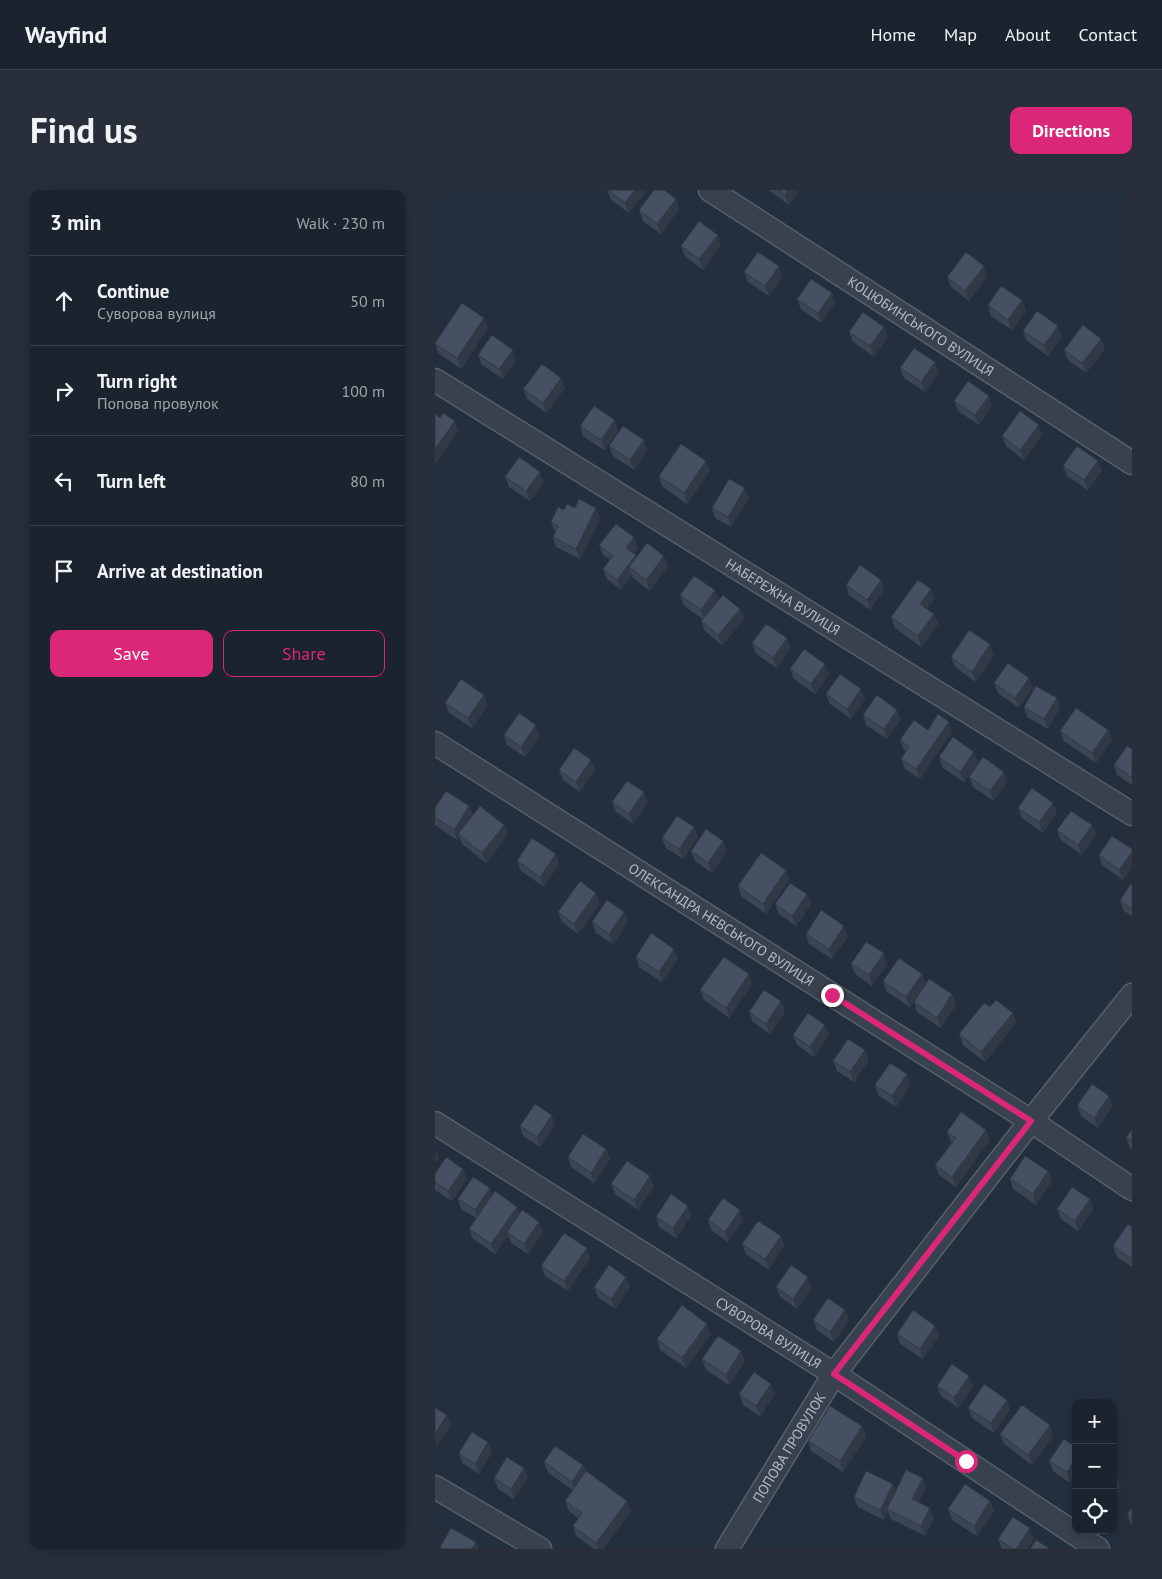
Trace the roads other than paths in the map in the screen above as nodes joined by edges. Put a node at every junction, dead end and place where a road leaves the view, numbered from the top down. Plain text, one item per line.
1 (710, 190) edge
2 (435, 380) edge
3 (1132, 463) edge
4 (435, 743) edge
5 (1132, 814) edge
6 (1132, 995) edge
7 (1031, 1121) junction
8 (435, 1123) edge
9 (1132, 1189) edge
10 (834, 1374) junction
11 (435, 1487) edge
12 (540, 1549) edge
13 (727, 1549) edge
14 (1098, 1549) edge

1 - 3 street, КОЦЮБИНСЬКОГО ВУЛИЦЯ
2 - 5 street, НАБЕРЕЖНА ВУЛИЦЯ
4 - 7 street, ОЛЕКСАНДРА НЕВСЬКОГО ВУЛИЦЯ
6 - 7 street, ПОПОВА ПРОВУЛОК
7 - 9 street, ОЛЕКСАНДРА НЕВСЬКОГО ВУЛИЦЯ
7 - 10 street, ПОПОВА ПРОВУЛОК
8 - 10 street, СУВОРОВА ВУЛИЦЯ
10 - 13 street, ПОПОВА ПРОВУЛОК
10 - 14 street, СУВОРОВА ВУЛИЦЯ
11 - 12 street

